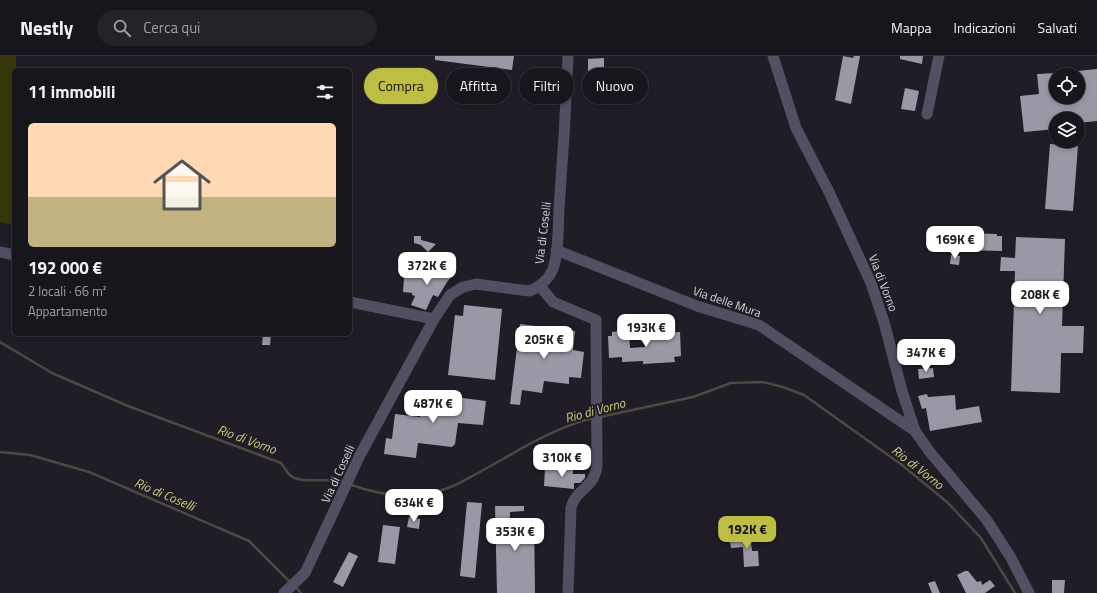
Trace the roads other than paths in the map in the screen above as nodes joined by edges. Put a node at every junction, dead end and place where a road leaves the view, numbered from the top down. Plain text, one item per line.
1 (568, 56) edge
2 (774, 56) edge
3 (939, 56) edge
4 (927, 114) dead end
5 (556, 250) junction
6 (0, 252) edge
7 (12, 254) edge
8 (540, 286) junction
9 (352, 302) edge
10 (434, 319) junction
11 (915, 430) junction
12 (286, 591) edge
13 (568, 593) edge
14 (1029, 593) edge

1 - 5 street, Via di Coselli
2 - 11 street, Via di Vorno
3 - 4 street
5 - 8 street, Via di Coselli
5 - 11 street, Via delle Mura
6 - 7 street
8 - 10 street, Via di Coselli
8 - 13 street
9 - 10 street
10 - 12 street, Via di Coselli
11 - 14 street, Via di Vorno

